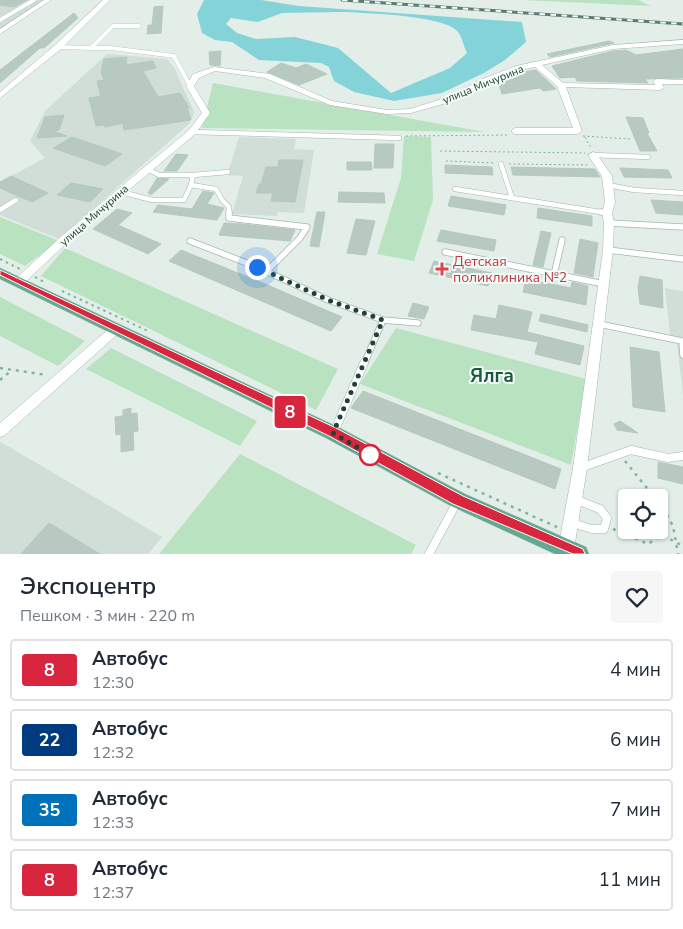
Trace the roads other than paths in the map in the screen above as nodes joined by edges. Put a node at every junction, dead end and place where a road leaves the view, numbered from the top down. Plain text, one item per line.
1 (34, 0) edge
2 (48, 0) edge
3 (107, 0) edge
4 (0, 20) edge
5 (140, 26) dead end
6 (0, 32) edge
7 (683, 42) edge
8 (58, 47) junction
9 (91, 48) junction
10 (536, 64) junction
11 (683, 82) edge
12 (561, 85) junction
13 (190, 86) junction
14 (0, 96) edge
15 (515, 131) dead end
16 (192, 132) junction
17 (400, 138) dead end
18 (593, 155) joint
19 (648, 157) dead end
20 (501, 164) road end
21 (147, 169) junction
22 (228, 172) dead end
23 (194, 175) junction
24 (191, 185) junction
25 (608, 185) junction
26 (455, 189) dead end
27 (120, 192) junction
28 (683, 193) edge
29 (512, 198) junction
30 (16, 200) dead end
31 (0, 210) edge
32 (608, 218) junction
33 (683, 227) edge
34 (562, 240) dead end
35 (190, 241) dead end
36 (608, 250) junction
37 (444, 252) dead end
38 (683, 259) edge
39 (267, 272) junction
40 (0, 273) edge
41 (554, 274) junction
42 (23, 278) junction
43 (604, 284) junction
44 (383, 320) junction
45 (418, 323) dead end
46 (599, 324) junction
47 (116, 329) junction
48 (683, 355) edge
49 (0, 431) edge
50 (333, 433) junction
51 (683, 456) edge
52 (580, 468) junction
53 (576, 499) junction
54 (458, 500) junction
55 (571, 540) edge
56 (429, 554) edge

1 - 4 lane
2 - 6 street
3 - 8 street
5 - 9 lane
7 - 10 street, улица Мичурина
8 - 9 lane
8 - 14 street
9 - 13 lane
10 - 12 street
10 - 13 street, улица Мичурина
11 - 12 street
12 - 15 street
13 - 16 street, улица Мичурина
16 - 17 lane
16 - 21 street, улица Мичурина
18 - 19 lane
18 - 25 street
20 - 29 lane
21 - 23 lane
21 - 27 street, улица Мичурина
22 - 23 lane
23 - 24 lane
24 - 27 lane
24 - 39 lane
25 - 28 lane
25 - 32 street
26 - 29 lane
27 - 42 street, улица Мичурина
29 - 32 lane
30 - 31 lane
32 - 33 lane
32 - 36 street
34 - 41 lane
35 - 39 lane
36 - 38 lane
36 - 43 street
37 - 41 lane
39 - 44 lane
40 - 42 main road
41 - 43 lane
42 - 47 main road
43 - 46 street
44 - 45 lane
44 - 50 lane
46 - 48 lane
46 - 52 street
47 - 49 street
47 - 50 main road
50 - 54 main road
51 - 52 lane
52 - 53 street
53 - 55 street
53 - 55 lane
54 - 55 main road
54 - 56 lane

